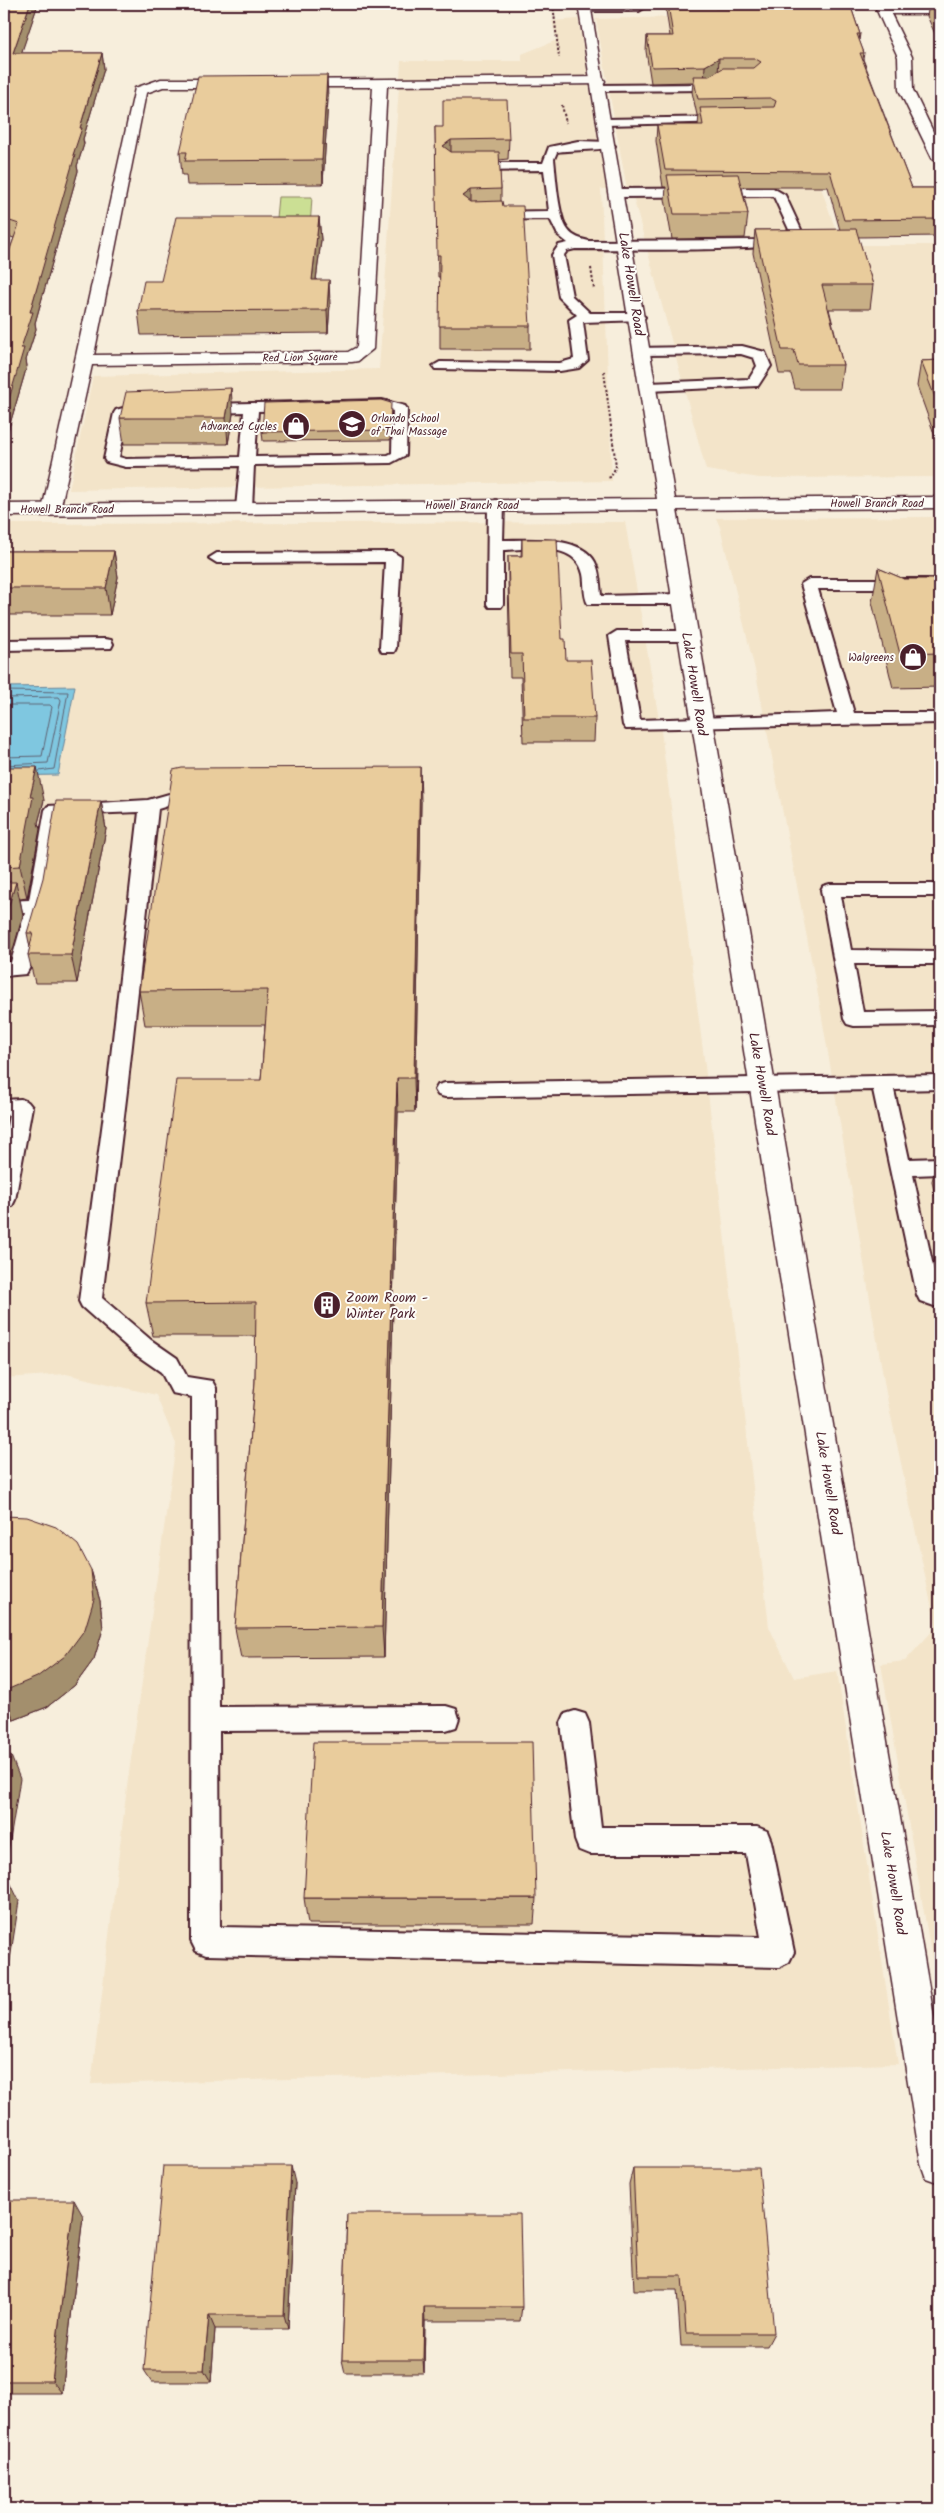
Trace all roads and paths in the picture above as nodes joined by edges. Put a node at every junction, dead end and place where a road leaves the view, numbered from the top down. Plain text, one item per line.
1 (553, 4) edge
2 (638, 4) edge
3 (584, 6) edge
4 (882, 7) edge
5 (940, 10) edge
6 (559, 64) dead end
7 (727, 79) edge
8 (250, 83) edge
9 (270, 83) edge
10 (380, 83) junction
11 (599, 85) junction
12 (562, 101) dead end
13 (741, 120) edge
14 (605, 122) junction
15 (566, 127) dead end
16 (609, 146) junction
17 (940, 160) edge
18 (549, 166) junction
19 (460, 167) edge
20 (617, 193) junction
21 (556, 215) junction
22 (480, 216) edge
23 (589, 245) junction
24 (626, 246) junction
25 (591, 262) dead end
26 (594, 291) dead end
27 (586, 317) junction
28 (638, 317) junction
29 (643, 351) junction
30 (85, 360) junction
31 (603, 363) dead end
32 (440, 366) dead end
33 (649, 387) junction
34 (251, 408) junction
35 (248, 460) junction
36 (610, 477) dead end
37 (940, 502) edge
38 (666, 503) junction
39 (496, 505) junction
40 (244, 508) junction
41 (4, 510) edge
42 (51, 510) junction
43 (495, 545) junction
44 (217, 558) dead end
45 (940, 584) edge
46 (682, 599) junction
47 (495, 604) dead end
48 (688, 636) junction
49 (105, 644) dead end
50 (4, 645) edge
51 (388, 648) dead end
52 (847, 718) junction
53 (940, 718) edge
54 (702, 725) junction
55 (214, 786) edge
56 (149, 806) junction
57 (940, 890) edge
58 (4, 906) edge
59 (37, 906) junction
60 (843, 957) junction
61 (940, 957) edge
62 (4, 969) edge
63 (940, 1018) edge
64 (940, 1082) edge
65 (882, 1084) junction
66 (764, 1086) junction
67 (445, 1090) dead end
68 (4, 1108) edge
69 (940, 1166) edge
70 (900, 1167) junction
71 (4, 1200) edge
72 (940, 1299) edge
73 (446, 1718) dead end
74 (205, 1719) junction
75 (575, 1722) dead end
76 (940, 2164) edge

1 - 6 path
2 - 3 lane
3 - 11 street, Lake Howell Road
4 - 5 street
4 - 17 street
7 - 11 lane
8 - 30 street
9 - 10 street
10 - 11 street
10 - 30 street, Red Lion Square
11 - 14 street, Lake Howell Road
12 - 15 path
13 - 14 lane
14 - 16 street, Lake Howell Road
16 - 18 lane
16 - 20 street, Lake Howell Road
18 - 19 lane
18 - 21 lane
20 - 24 street, Lake Howell Road
20 - 24 lane
21 - 22 lane
21 - 23 lane
23 - 24 lane
23 - 27 lane
24 - 28 street, Lake Howell Road
25 - 26 path
27 - 28 lane
27 - 32 lane
28 - 29 street, Lake Howell Road
29 - 33 street, Lake Howell Road
29 - 33 lane
30 - 42 street
31 - 36 path
33 - 38 street, Lake Howell Road
34 - 35 lane
34 - 35 lane
34 - 35 lane
35 - 40 lane
37 - 38 street, Howell Branch Road
38 - 39 street, Howell Branch Road
38 - 46 street, Lake Howell Road
39 - 40 street, Howell Branch Road
39 - 43 lane
40 - 42 street, Howell Branch Road
41 - 42 street, Howell Branch Road
43 - 46 lane
43 - 47 lane
44 - 51 lane
45 - 52 lane
46 - 48 street, Lake Howell Road
48 - 54 street, Lake Howell Road
48 - 54 lane
49 - 50 lane
52 - 53 lane
52 - 54 lane
54 - 66 street, Lake Howell Road
55 - 56 lane
56 - 59 lane
56 - 74 lane
57 - 60 lane
58 - 59 lane
59 - 62 lane
60 - 61 lane
60 - 63 lane
64 - 65 lane
65 - 66 lane
65 - 70 lane
66 - 67 lane
66 - 76 street, Lake Howell Road
68 - 71 lane
69 - 70 lane
70 - 72 lane
73 - 74 lane
74 - 75 lane

